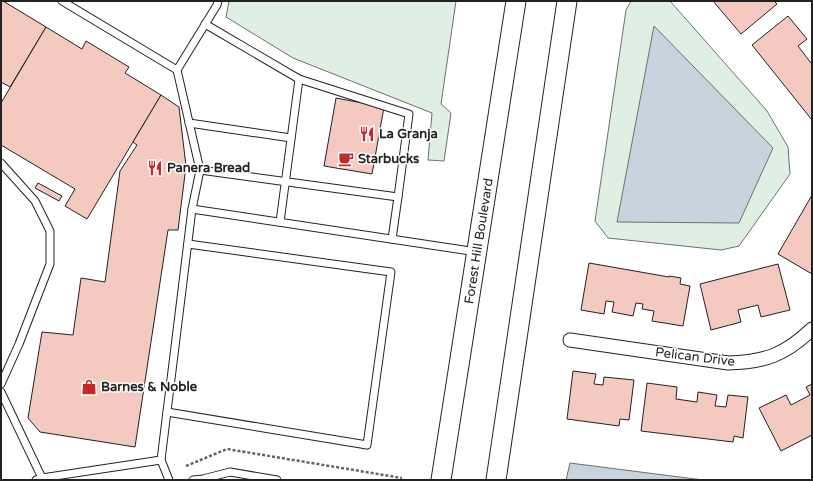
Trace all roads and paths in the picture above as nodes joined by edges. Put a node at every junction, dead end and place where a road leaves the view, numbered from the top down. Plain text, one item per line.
1 (62, 1) edge
2 (218, 1) edge
3 (516, 1) edge
4 (567, 1) edge
5 (205, 24) junction
6 (177, 70) junction
7 (298, 79) junction
8 (189, 122) junction
9 (291, 138) junction
10 (1, 163) edge
11 (200, 170) junction
12 (285, 182) junction
13 (398, 197) junction
14 (192, 209) junction
15 (280, 222) junction
16 (392, 239) junction
17 (188, 244) junction
18 (477, 252) junction
19 (812, 329) edge
20 (570, 340) dead end
21 (1, 384) edge
22 (1, 392) edge
23 (167, 412) junction
24 (161, 460) junction
25 (186, 466) dead end
26 (402, 478) dead end
27 (39, 479) edge
28 (169, 480) edge
29 (194, 480) edge
30 (277, 480) edge
31 (441, 480) edge
32 (496, 480) edge

1 - 6 lane
2 - 5 lane
3 - 18 main road, Forest Hill Boulevard
4 - 32 main road
5 - 6 lane
5 - 7 lane
6 - 8 lane
7 - 9 lane
7 - 13 lane
8 - 9 lane
8 - 11 lane
9 - 12 lane
10 - 21 lane
11 - 12 lane
11 - 14 lane
12 - 13 lane
12 - 15 lane
13 - 16 lane
14 - 15 lane
14 - 17 lane
15 - 16 lane
16 - 18 lane
17 - 23 lane
17 - 23 lane
18 - 31 main road, Forest Hill Boulevard
19 - 20 street, Pelican Drive
22 - 27 lane
23 - 24 lane
24 - 27 lane
24 - 28 lane
25 - 26 path
29 - 30 lane

